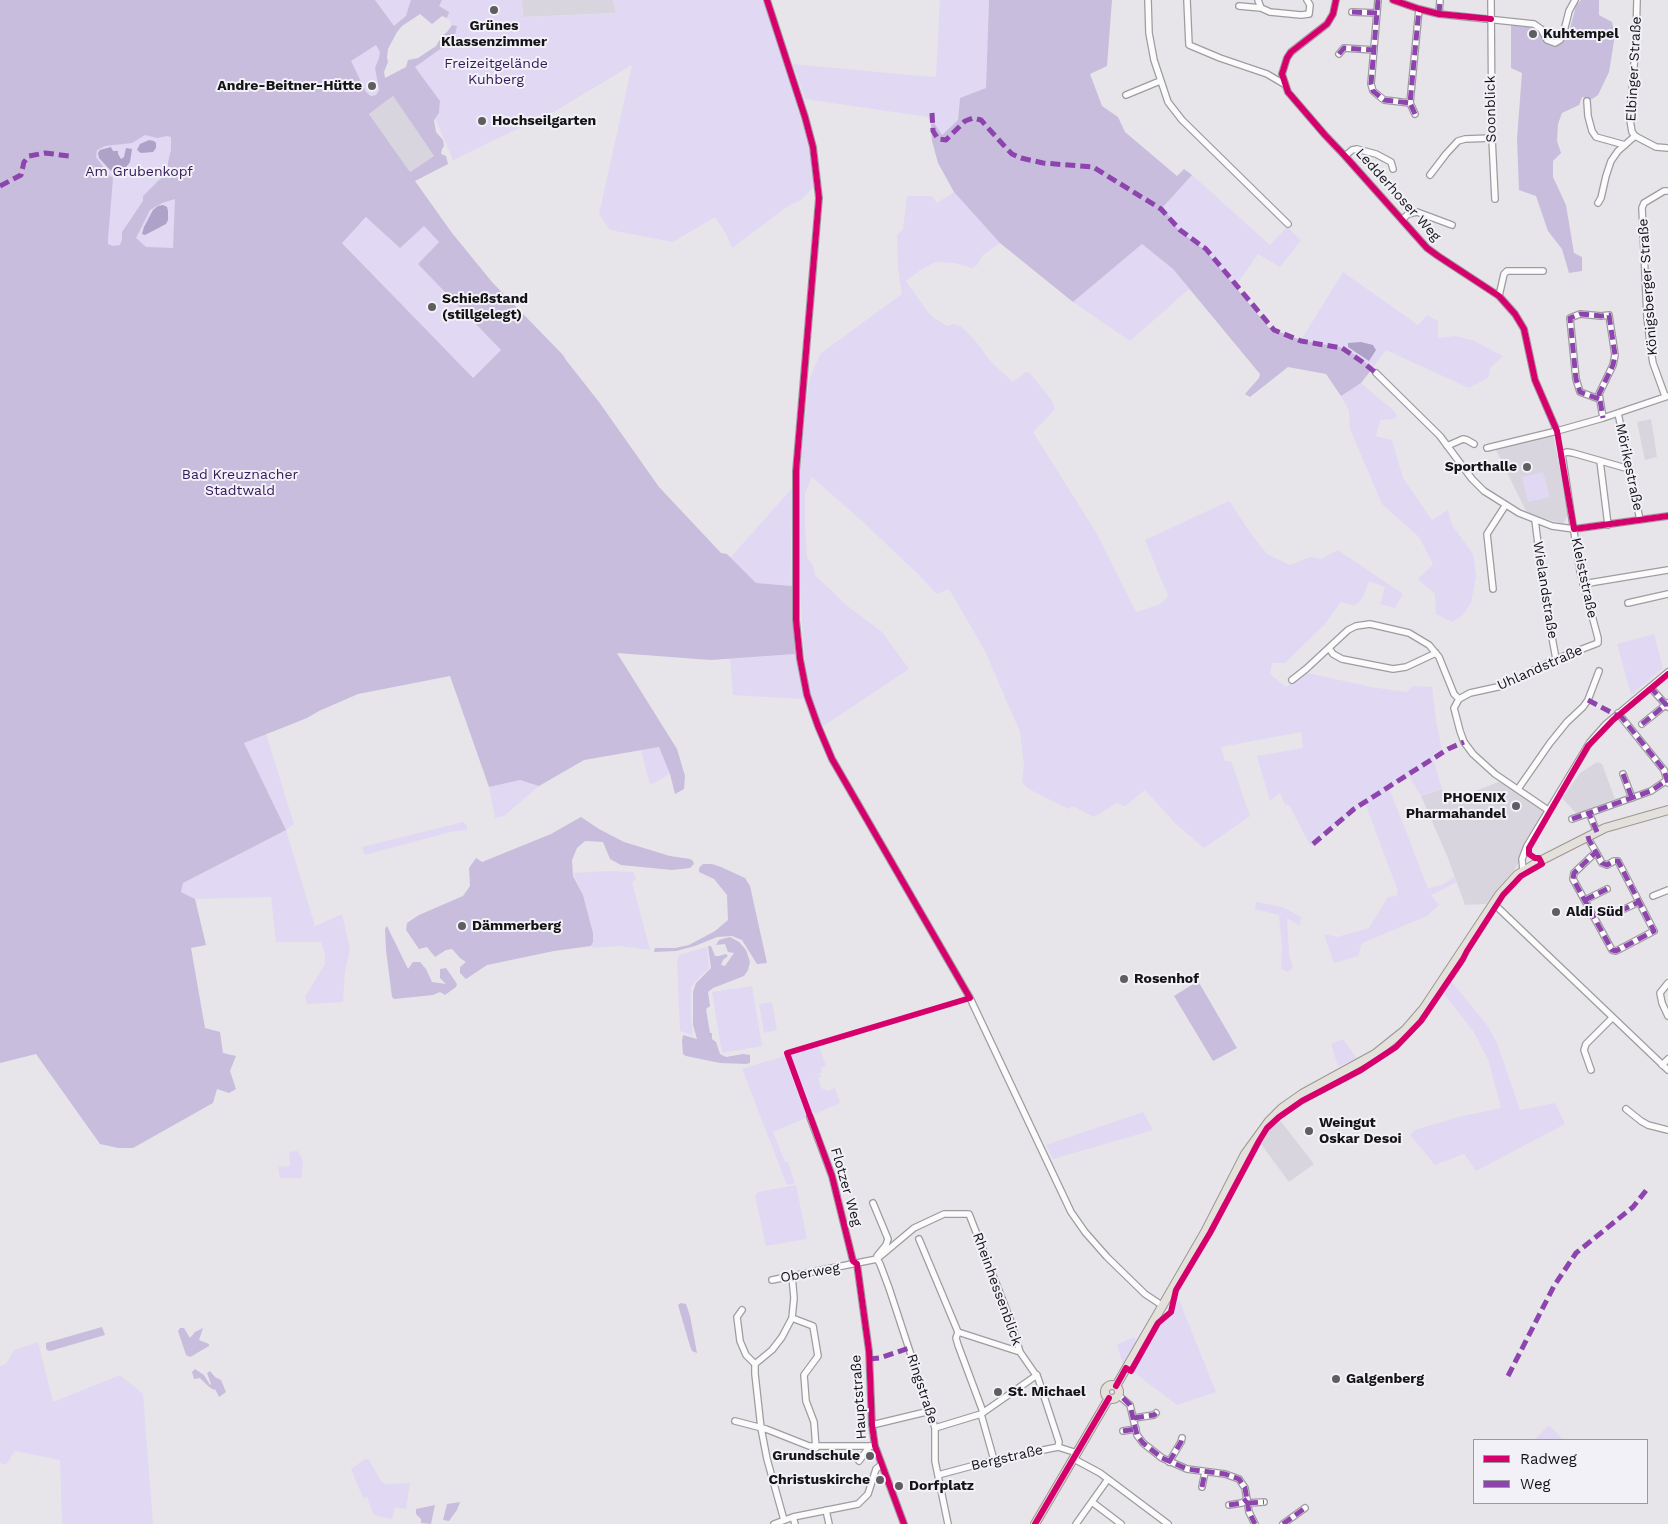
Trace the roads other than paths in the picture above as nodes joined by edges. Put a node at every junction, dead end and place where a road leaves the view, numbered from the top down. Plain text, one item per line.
1 (767, 0) edge
2 (1148, 0) edge
3 (1187, 0) edge
4 (1258, 0) edge
5 (1308, 0) edge
6 (1336, 0) edge
7 (1378, 0) edge
8 (1393, 0) edge
9 (1440, 0) edge
10 (1491, 0) edge
11 (1575, 0) edge
12 (1637, 0) edge
13 (1239, 6) dead end
14 (1261, 8) junction
15 (1419, 9) junction
16 (1352, 12) dead end
17 (1377, 13) junction
18 (1439, 14) junction
19 (1491, 19) junction
20 (1374, 50) junction
21 (1339, 54) dead end
22 (1160, 81) junction
23 (1284, 84) junction
24 (1126, 96) dead end
25 (1587, 102) dead end
26 (1410, 103) junction
27 (1415, 114) dead end
28 (1635, 136) junction
29 (1492, 138) junction
30 (1625, 145) junction
31 (1668, 148) edge
32 (1345, 156) junction
33 (1393, 169) dead end
34 (1430, 175) dead end
35 (1668, 190) edge
36 (1495, 199) dead end
37 (1598, 203) dead end
38 (1402, 220) junction
39 (1288, 224) dead end
40 (1452, 225) dead end
41 (1543, 271) dead end
42 (1499, 296) junction
43 (1376, 373) dead end
44 (1667, 396) edge
45 (1599, 399) junction
46 (1618, 413) junction
47 (1602, 418) junction
48 (1557, 431) junction
49 (1474, 444) dead end
50 (1448, 446) junction
51 (1488, 448) dead end
52 (1600, 462) junction
53 (1629, 469) junction
54 (1505, 506) junction
55 (1668, 516) edge
56 (1534, 520) junction
57 (1640, 520) junction
58 (1608, 525) junction
59 (1574, 530) junction
60 (1668, 570) edge
61 (1583, 584) junction
62 (1493, 588) dead end
63 (1668, 594) edge
64 (1628, 603) dead end
65 (1598, 643) joint
66 (1329, 648) junction
67 (1436, 653) junction
68 (1556, 660) junction
69 (1598, 671) dead end
70 (1668, 672) edge
71 (1292, 680) dead end
72 (1650, 686) junction
73 (1459, 699) junction
74 (1667, 705) edge
75 (1618, 713) junction
76 (1642, 724) dead end
77 (1623, 774) dead end
78 (1668, 782) edge
79 (1518, 789) junction
80 (1632, 798) junction
81 (1548, 810) junction
82 (1668, 810) edge
83 (1589, 814) junction
84 (1572, 819) dead end
85 (1596, 832) junction
86 (1588, 836) junction
87 (1596, 852) junction
88 (1523, 855) junction
89 (1532, 866) junction
90 (1523, 871) junction
91 (1607, 888) dead end
92 (1668, 890) edge
93 (1653, 896) dead end
94 (1585, 900) junction
95 (1639, 902) junction
96 (1493, 903) junction
97 (1620, 911) dead end
98 (1668, 983) edge
99 (1668, 1016) edge
100 (1612, 1018) junction
101 (1668, 1059) edge
102 (1662, 1065) junction
103 (1591, 1070) dead end
104 (1668, 1070) edge
105 (1626, 1109) dead end
106 (810, 1116) dead end
107 (1668, 1130) edge
108 (873, 1203) dead end
109 (969, 1214) joint
110 (919, 1239) dead end
111 (877, 1259) junction
112 (857, 1264) junction
113 (792, 1276) junction
114 (772, 1280) dead end
115 (1162, 1306) junction
116 (742, 1310) dead end
117 (792, 1318) junction
118 (958, 1332) junction
119 (1020, 1352) junction
120 (755, 1364) junction
121 (1036, 1375) junction
122 (1116, 1386) junction
123 (1118, 1395) junction
124 (1109, 1398) junction
125 (930, 1411) junction
126 (982, 1413) junction
127 (1156, 1413) dead end
128 (1134, 1418) junction
129 (735, 1421) dead end
130 (872, 1425) junction
131 (761, 1428) junction
132 (935, 1428) junction
133 (1136, 1429) junction
134 (1123, 1431) dead end
135 (1182, 1438) dead end
136 (872, 1446) junction
137 (1058, 1446) junction
138 (816, 1448) junction
139 (1075, 1456) junction
140 (994, 1460) junction
141 (859, 1461) dead end
142 (1169, 1462) junction
143 (881, 1465) junction
144 (1205, 1472) junction
145 (938, 1474) junction
146 (1108, 1479) junction
147 (1202, 1487) dead end
148 (1247, 1501) junction
149 (1092, 1502) junction
150 (1264, 1502) dead end
151 (1229, 1505) dead end
152 (1305, 1508) dead end
153 (826, 1510) junction
154 (794, 1516) junction
155 (784, 1520) junction
156 (774, 1524) edge
157 (795, 1524) edge
158 (829, 1524) edge
159 (904, 1524) edge
160 (948, 1524) edge
161 (1035, 1524) edge
162 (1076, 1524) edge
163 (1121, 1524) edge
164 (1168, 1524) edge
165 (1255, 1524) edge
166 (1283, 1524) edge

1 - 115 street
2 - 22 street
3 - 23 street
4 - 14 street
5 - 14 street
6 - 23 street
7 - 17 street
8 - 15 street
9 - 18 street
10 - 19 street, Soonblick
11 - 19 street
12 - 28 street, Elbinger Straße
13 - 14 street
15 - 18 street
15 - 26 street
16 - 17 street
17 - 20 street
18 - 19 street
19 - 29 street, Soonblick
20 - 21 street
20 - 26 street
22 - 24 street
22 - 39 street
23 - 32 street, Ledderhoser Weg
25 - 30 street
26 - 27 street
28 - 30 street
28 - 31 street
29 - 34 street
29 - 36 street, Soonblick
30 - 37 street
32 - 33 street
32 - 38 street, Ledderhoser Weg
35 - 44 street, Königsberger Straße
38 - 40 street
38 - 42 street, Ledderhoser Weg
41 - 42 street
42 - 48 street, Ledderhoser Weg
43 - 50 street
44 - 46 street
45 - 45 street
45 - 47 street
46 - 47 street
46 - 53 street, Mörikestraße
47 - 48 street
48 - 51 street
49 - 50 street
50 - 54 street
52 - 53 street
52 - 58 street
52 - 59 street, Kleiststraße
53 - 57 street, Mörikestraße
54 - 56 street
54 - 62 street
55 - 57 street
56 - 59 street
56 - 68 street, Wielandstraße
57 - 58 street
58 - 59 street
59 - 61 street, Kleiststraße
60 - 61 street
61 - 65 street, Kleiststraße
63 - 64 street
65 - 68 street, Uhlandstraße
66 - 67 street
66 - 67 street
66 - 71 street
67 - 73 street
68 - 73 street, Uhlandstraße
69 - 79 street
70 - 72 street
72 - 74 street
72 - 75 street
73 - 79 street
74 - 76 street
75 - 78 street
75 - 81 street
77 - 80 street
78 - 80 street
79 - 81 street
80 - 83 street
81 - 88 street
82 - 85 main road
83 - 84 street
83 - 85 street
85 - 86 main road
86 - 87 street
86 - 89 main road
87 - 94 street
87 - 95 street
88 - 89 street
88 - 90 street
89 - 90 main road
90 - 96 main road
91 - 94 street
92 - 93 street
94 - 95 street
95 - 97 street
96 - 100 street
96 - 115 main road
98 - 99 street
100 - 102 street
100 - 103 street
101 - 102 street
102 - 104 street
105 - 107 street
106 - 112 street, Flotzer Weg
108 - 111 street
109 - 111 street, Oberweg
109 - 119 street, Rheinhessenblick
110 - 118 street
111 - 112 street, Oberweg
111 - 125 street, Ringstraße
112 - 113 street, Oberweg
112 - 130 street, Hauptstraße
113 - 114 street, Oberweg
113 - 117 street
115 - 122 main road
116 - 120 street
117 - 120 street
117 - 138 street
118 - 119 street
118 - 126 street
119 - 121 street, Rheinhessenblick
120 - 131 street
121 - 126 street
121 - 137 street, Rheinhessenblick
122 - 123 main road
122 - 124 main road
123 - 124 main road
123 - 128 street
124 - 139 main road
125 - 130 street
125 - 132 street, Ringstraße
126 - 132 street
126 - 140 street
127 - 128 street
128 - 133 street
129 - 131 street
130 - 136 street, Hauptstraße
131 - 138 street
131 - 155 street
132 - 145 street, Ringstraße
133 - 134 street
133 - 142 street
135 - 142 street
136 - 138 street
136 - 141 street
136 - 143 street, Hauptstraße
137 - 139 street, Bergstraße
137 - 140 street, Bergstraße
139 - 146 street, Bergstraße
139 - 161 main road
140 - 145 street, Bergstraße
142 - 144 street
143 - 153 street
143 - 159 street, Hauptstraße
144 - 147 street
144 - 148 street
145 - 160 street, Ringstraße
146 - 149 street
146 - 164 street, Bergstraße
148 - 150 street
148 - 151 street
148 - 165 street
149 - 162 street
149 - 163 street
152 - 166 street
153 - 154 street
153 - 158 street
154 - 155 street
154 - 157 street
155 - 156 street

